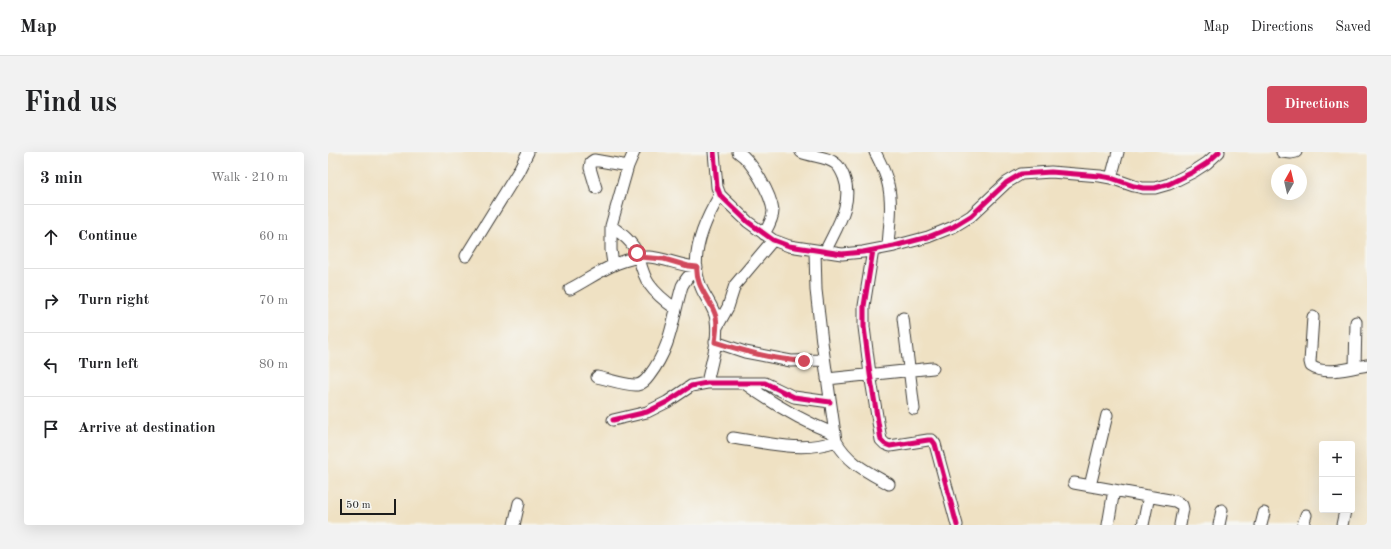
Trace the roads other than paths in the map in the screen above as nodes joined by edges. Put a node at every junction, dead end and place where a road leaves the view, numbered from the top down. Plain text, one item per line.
1 (528, 152) edge
2 (634, 152) edge
3 (714, 152) edge
4 (738, 152) edge
5 (801, 152) edge
6 (875, 152) edge
7 (1118, 152) edge
8 (1219, 152) edge
9 (1282, 152) edge
10 (1296, 152) edge
11 (628, 166) junction
12 (1111, 178) junction
13 (596, 188) dead end
14 (720, 195) junction
15 (611, 226) junction
16 (769, 237) junction
17 (888, 247) junction
18 (873, 250) junction
19 (820, 251) junction
20 (466, 256) dead end
21 (639, 257) junction
22 (613, 264) junction
23 (696, 269) junction
24 (570, 289) dead end
25 (676, 309) junction
26 (1313, 317) dead end
27 (903, 318) dead end
28 (1356, 322) dead end
29 (717, 327) junction
30 (715, 342) junction
31 (824, 360) junction
32 (1367, 365) edge
33 (1355, 367) junction
34 (933, 368) dead end
35 (909, 370) junction
36 (870, 374) junction
37 (597, 377) dead end
38 (827, 379) junction
39 (707, 383) junction
40 (744, 384) junction
41 (830, 402) junction
42 (914, 409) dead end
43 (1107, 415) dead end
44 (613, 420) dead end
45 (836, 437) junction
46 (733, 438) dead end
47 (1074, 483) dead end
48 (889, 484) dead end
49 (1090, 486) junction
50 (1114, 490) junction
51 (1149, 496) junction
52 (519, 503) dead end
53 (1222, 510) dead end
54 (1264, 513) dead end
55 (1345, 513) edge
56 (514, 525) edge
57 (958, 525) edge
58 (1108, 525) edge
59 (1144, 525) edge
60 (1180, 525) edge
61 (1219, 525) edge
62 (1261, 525) edge
63 (1342, 525) edge

1 - 20 street
2 - 11 street
3 - 14 street
4 - 16 street
5 - 19 street
6 - 17 street
7 - 12 street
8 - 12 street
9 - 10 street
11 - 13 street
11 - 15 street
12 - 17 street
14 - 16 street
14 - 23 street
15 - 21 street
15 - 22 street
16 - 19 street
16 - 29 street
17 - 18 street
18 - 19 street
18 - 36 street
19 - 31 street
21 - 22 street
21 - 23 street
21 - 25 street
22 - 24 street
23 - 25 street
23 - 29 street
25 - 37 street
26 - 33 street
27 - 35 street
28 - 33 street
29 - 30 street
30 - 31 street
30 - 39 street
31 - 38 street
32 - 33 street
34 - 35 street
35 - 36 street
35 - 42 street
36 - 38 street
36 - 57 street
38 - 41 street
39 - 40 street
39 - 44 street
40 - 41 street
40 - 45 street
41 - 45 street
43 - 49 street
45 - 46 street
45 - 48 street
47 - 49 street
49 - 50 street
50 - 51 street
50 - 58 street
51 - 59 street
51 - 60 street
52 - 56 street
53 - 61 street
54 - 62 street
55 - 63 street

